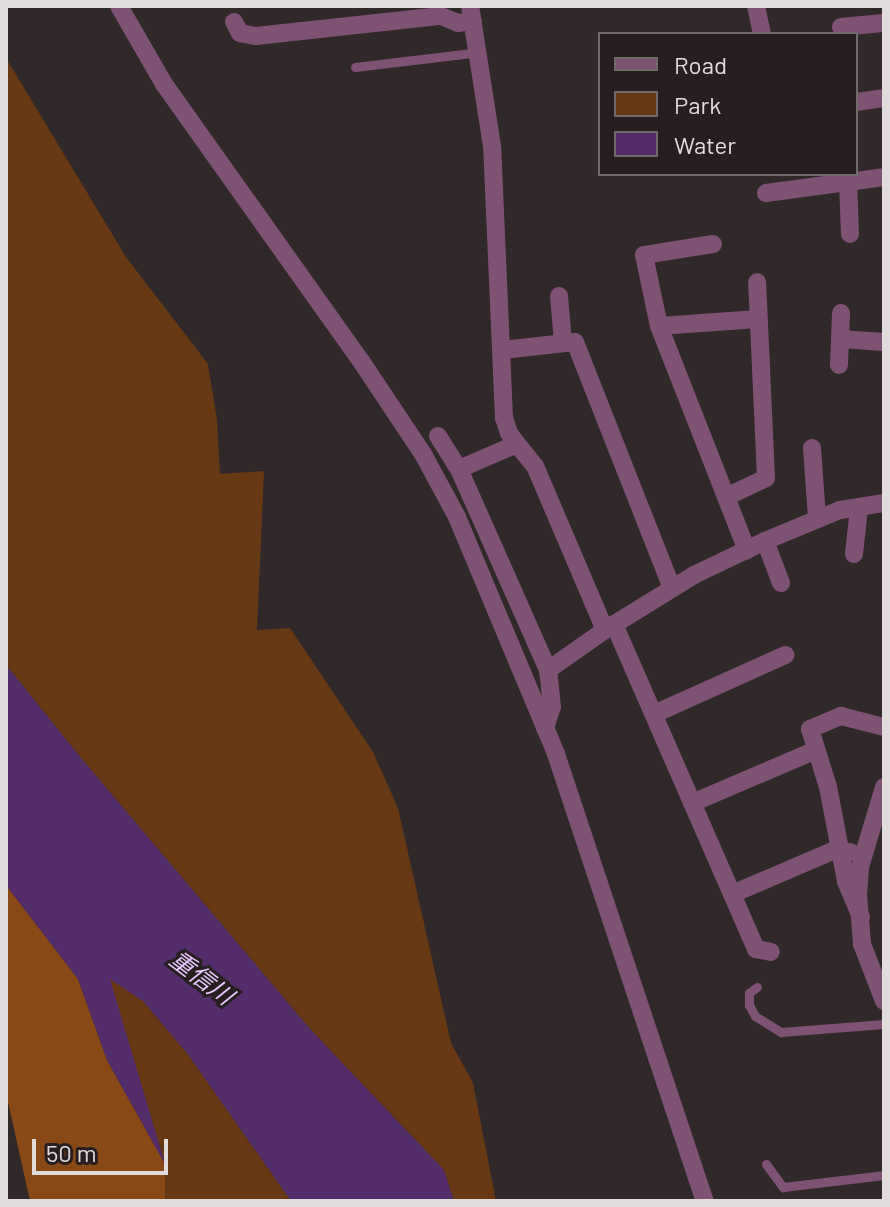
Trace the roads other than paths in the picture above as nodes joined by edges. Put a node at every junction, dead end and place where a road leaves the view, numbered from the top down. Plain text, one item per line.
1 (119, 6) edge
2 (756, 6) edge
3 (868, 6) edge
4 (472, 14) edge
5 (234, 22) dead end
6 (884, 24) edge
7 (841, 27) dead end
8 (762, 32) edge
9 (480, 52) junction
10 (355, 67) dead end
11 (884, 98) edge
12 (858, 102) edge
13 (884, 177) edge
14 (807, 181) edge
15 (848, 182) junction
16 (766, 193) dead end
17 (850, 234) dead end
18 (713, 244) dead end
19 (757, 282) dead end
20 (559, 296) dead end
21 (841, 313) dead end
22 (758, 319) junction
23 (659, 326) junction
24 (840, 339) junction
25 (884, 342) edge
26 (563, 343) junction
27 (502, 350) junction
28 (839, 365) dead end
29 (438, 436) dead end
30 (517, 444) junction
31 (812, 448) dead end
32 (459, 469) junction
33 (728, 496) junction
34 (884, 503) edge
35 (859, 508) junction
36 (817, 518) junction
37 (765, 541) junction
38 (747, 550) junction
39 (854, 554) dead end
40 (781, 583) dead end
41 (672, 588) junction
42 (610, 627) junction
43 (785, 655) dead end
44 (548, 670) junction
45 (654, 714) junction
46 (884, 727) edge
47 (545, 728) junction
48 (816, 750) junction
49 (884, 787) edge
50 (692, 803) junction
51 (881, 808) edge
52 (866, 844) junction
53 (841, 851) junction
54 (732, 894) junction
55 (861, 917) junction
56 (771, 952) dead end
57 (757, 987) dead end
58 (884, 1001) edge
59 (884, 1024) edge
60 (766, 1164) dead end
61 (884, 1175) edge
62 (705, 1201) edge

1 - 47 street
2 - 8 street
3 - 6 street
4 - 5 street
4 - 9 street
6 - 7 street
9 - 10 lane
9 - 27 street
11 - 12 street
13 - 15 street
14 - 15 street
14 - 16 street
15 - 17 street
18 - 23 street
19 - 22 street
20 - 26 street
21 - 24 street
22 - 23 street
22 - 33 street
23 - 33 street
24 - 25 street
24 - 28 street
26 - 27 street
26 - 41 street
27 - 30 street
29 - 32 street
30 - 32 street
30 - 42 street
31 - 36 street
32 - 44 street
33 - 38 street
34 - 35 street
35 - 36 street
35 - 39 street
36 - 37 street
37 - 38 street
37 - 40 street
38 - 41 street
41 - 42 street
42 - 44 street
42 - 45 street
43 - 45 street
44 - 47 street
45 - 50 street
46 - 48 street
47 - 62 street
48 - 50 street
48 - 53 street
49 - 51 street
50 - 54 street
51 - 52 street
52 - 53 street
52 - 55 street
53 - 54 street
53 - 55 street
54 - 56 street
55 - 58 street
57 - 59 lane
60 - 61 lane

